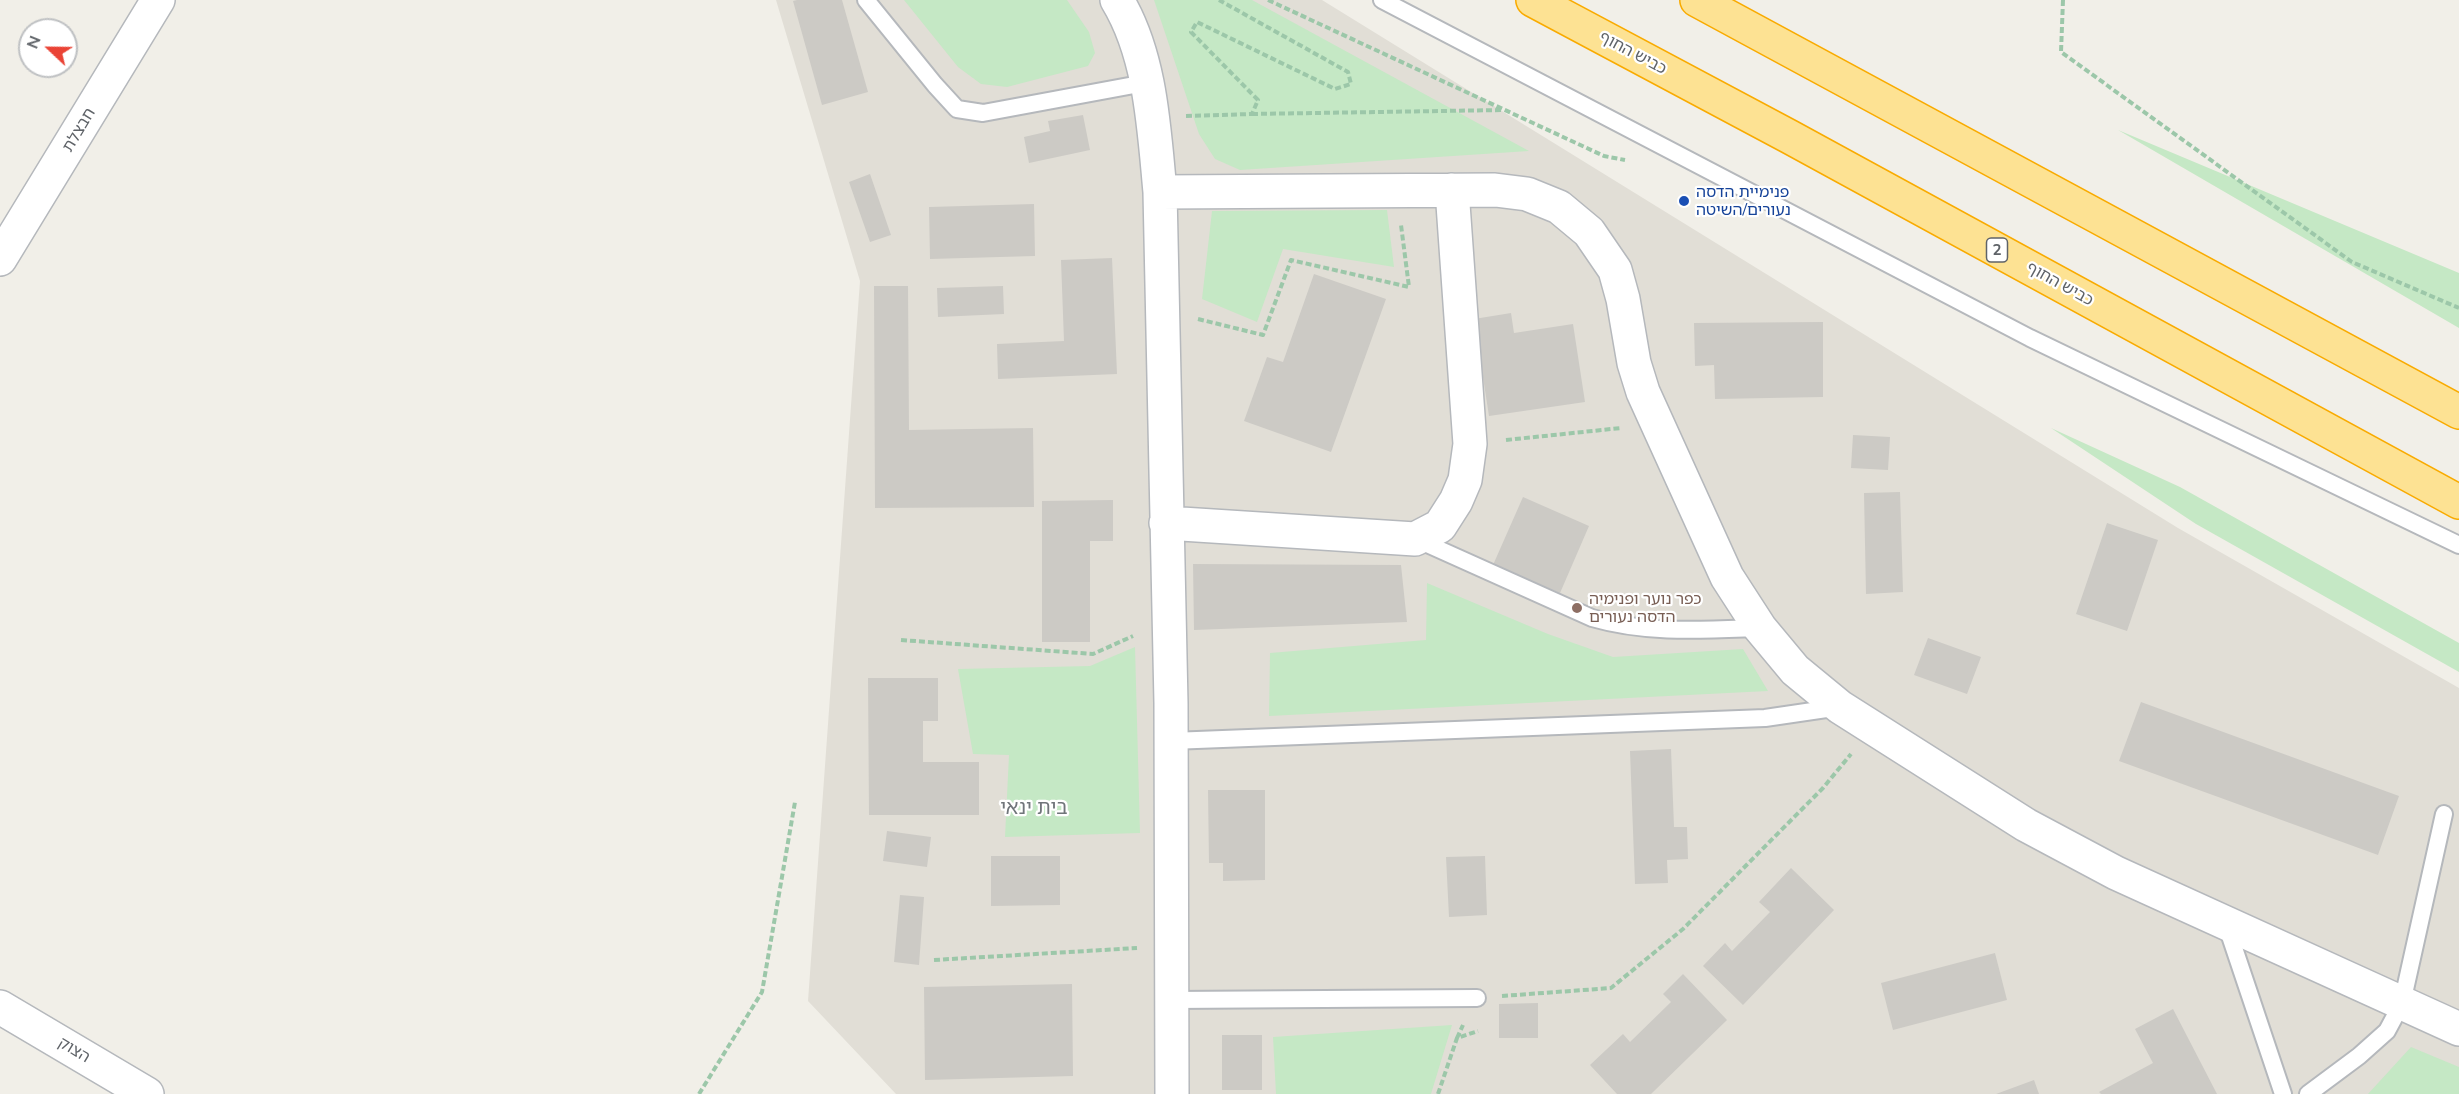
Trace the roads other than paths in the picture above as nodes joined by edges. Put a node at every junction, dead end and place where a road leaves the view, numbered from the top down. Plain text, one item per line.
1 (158, 0) edge
2 (866, 0) edge
3 (1117, 0) edge
4 (1382, 0) edge
5 (1533, 0) edge
6 (1696, 0) edge
7 (1145, 83) junction
8 (1452, 190) junction
9 (1160, 192) junction
10 (0, 259) edge
11 (2459, 411) edge
12 (2459, 502) edge
13 (1166, 524) junction
14 (1415, 539) junction
15 (2459, 545) edge
16 (1760, 628) junction
17 (1840, 708) junction
18 (1171, 741) junction
19 (2444, 814) dead end
20 (2226, 923) junction
21 (1478, 998) road end
22 (1171, 1000) junction
23 (2402, 1003) junction
24 (0, 1007) edge
25 (2459, 1029) edge
26 (147, 1094) edge
27 (1172, 1094) edge
28 (2283, 1094) edge
29 (2308, 1094) edge

1 - 10 street, חבצלת
2 - 7 lane
3 - 7 street
4 - 15 lane
5 - 12 highway, כביש החוף / 2
6 - 11 highway
7 - 9 street
8 - 9 street
8 - 14 street
8 - 16 street
9 - 13 street
13 - 14 street
13 - 18 street
14 - 16 lane
16 - 17 street
17 - 18 lane
17 - 20 street
18 - 22 street
19 - 23 lane
20 - 23 street
20 - 28 lane
21 - 22 lane
22 - 27 street
23 - 25 street
23 - 29 lane
24 - 26 street, הצוק

